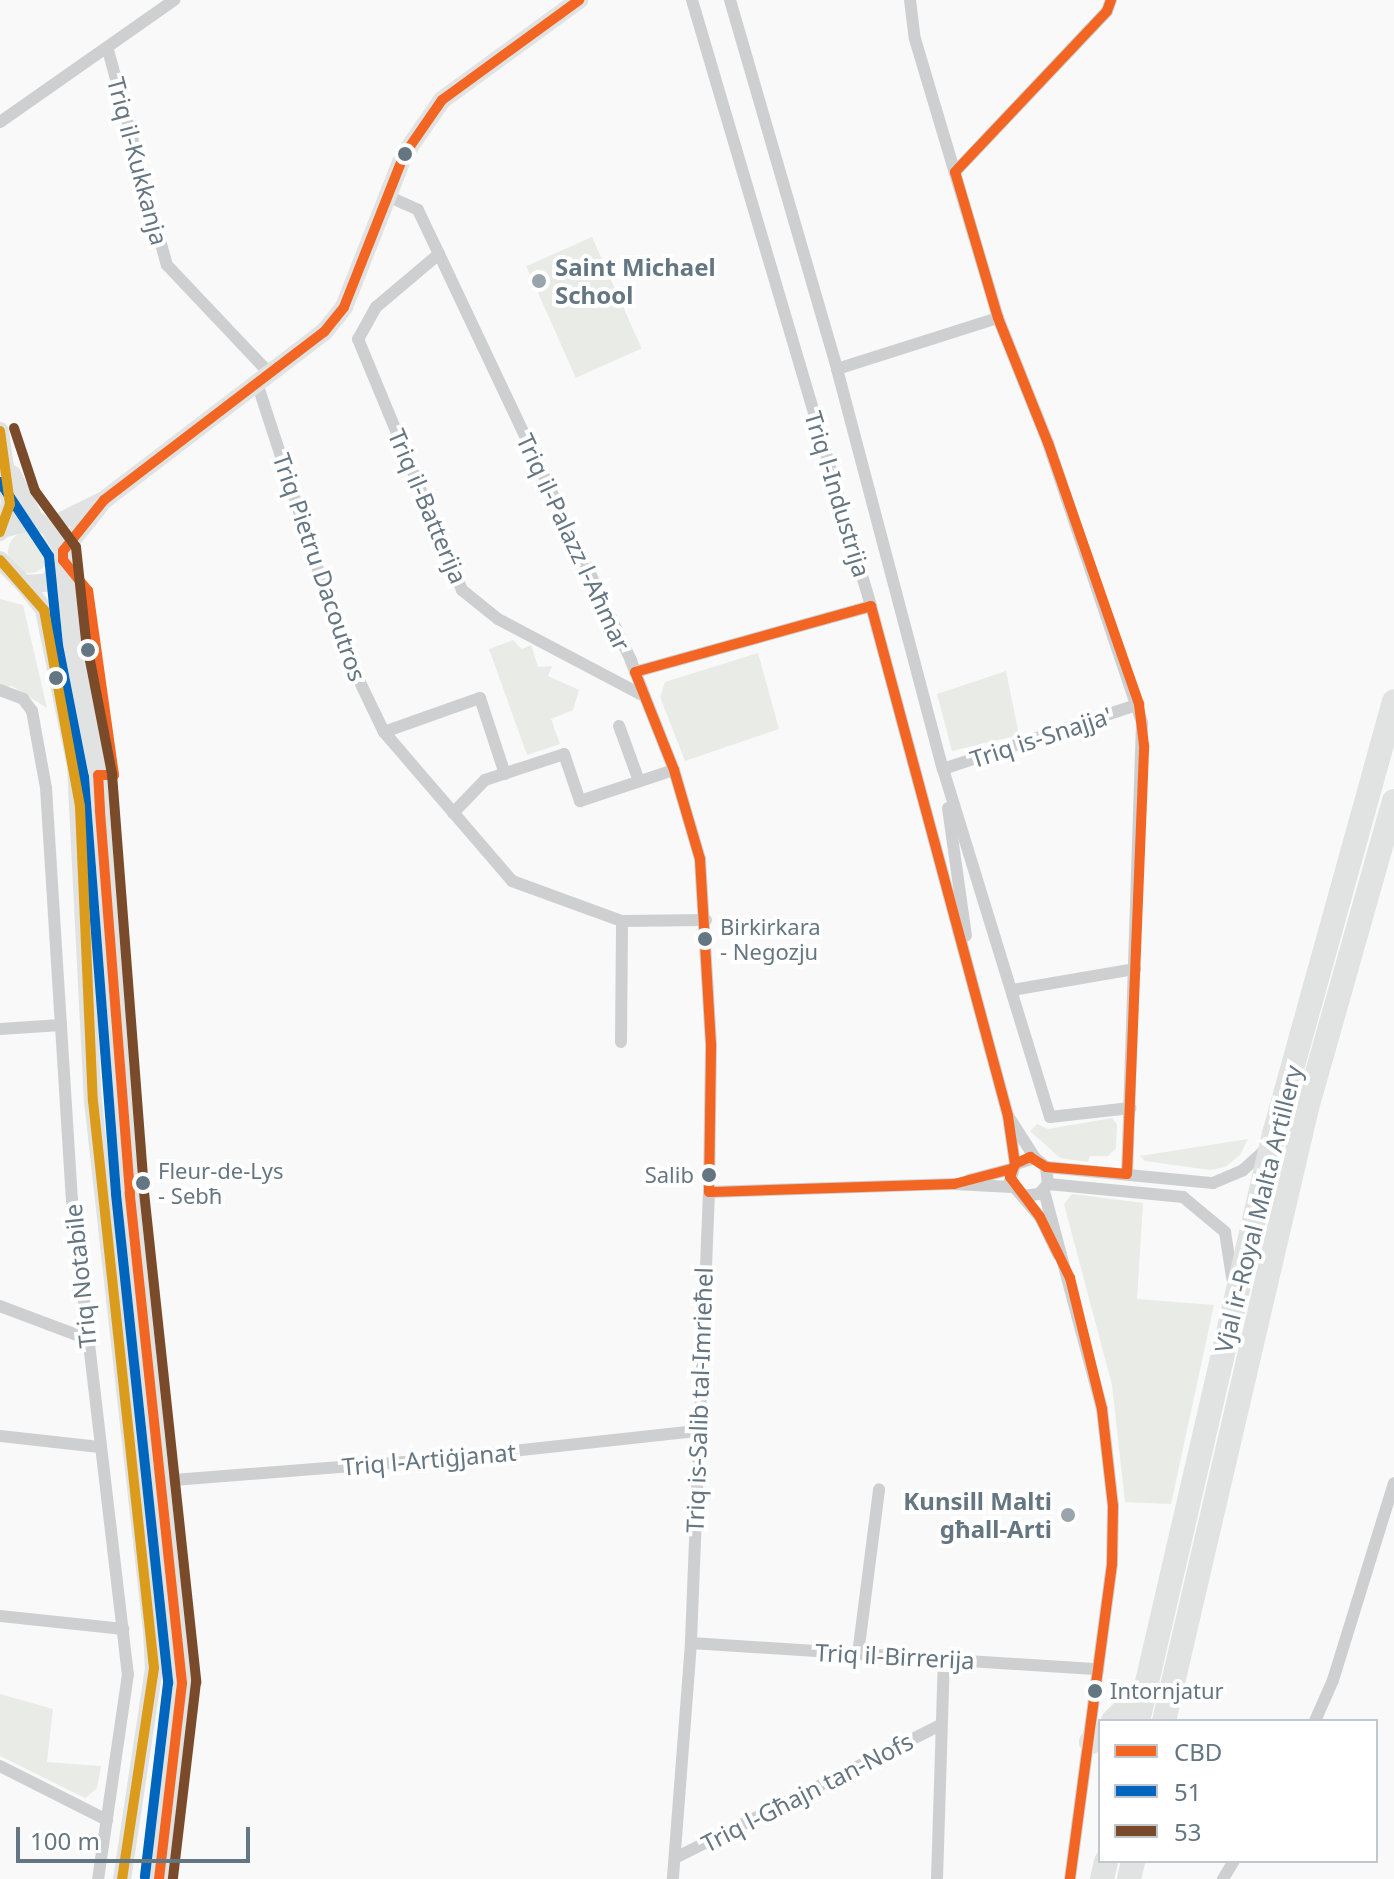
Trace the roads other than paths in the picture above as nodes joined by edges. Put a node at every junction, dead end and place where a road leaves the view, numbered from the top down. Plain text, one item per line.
1 (173, 0) edge
2 (579, 0) edge
3 (692, 0) edge
4 (730, 0) edge
5 (910, 0) edge
6 (1111, 0) edge
7 (108, 50) junction
8 (0, 122) edge
9 (955, 172) junction
10 (385, 195) junction
11 (439, 254) junction
12 (998, 318) junction
13 (837, 369) junction
14 (265, 380) junction
15 (0, 431) edge
16 (9, 468) junction
17 (104, 500) junction
18 (42, 524) junction
19 (1, 531) edge
20 (0, 560) edge
21 (63, 560) junction
22 (14, 584) edge
23 (871, 606) junction
24 (635, 672) junction
25 (0, 690) edge
26 (644, 696) junction
27 (1394, 701) edge
28 (1139, 704) junction
29 (619, 726) dead end
30 (384, 732) junction
31 (943, 769) junction
32 (674, 770) junction
33 (505, 774) junction
34 (639, 781) junction
35 (1394, 801) edge
36 (453, 813) junction
37 (706, 920) junction
38 (622, 921) junction
39 (1135, 969) junction
40 (1012, 990) junction
41 (974, 992) junction
42 (61, 1025) junction
43 (0, 1029) edge
44 (621, 1042) dead end
45 (1130, 1108) junction
46 (1008, 1116) junction
47 (1274, 1134) junction
48 (1041, 1162) junction
49 (1013, 1166) junction
50 (1127, 1174) junction
51 (954, 1184) junction
52 (1012, 1187) junction
53 (1046, 1187) junction
54 (709, 1192) junction
55 (1023, 1196) junction
56 (1070, 1278) junction
57 (1234, 1300) junction
58 (0, 1306) edge
59 (85, 1338) junction
60 (696, 1431) junction
61 (0, 1436) edge
62 (99, 1447) junction
63 (161, 1481) junction
64 (1394, 1483) edge
65 (879, 1489) dead end
66 (0, 1616) edge
67 (123, 1629) junction
68 (691, 1643) junction
69 (858, 1654) junction
70 (944, 1658) junction
71 (1098, 1669) junction
72 (1146, 1689) junction
73 (1115, 1719) edge
74 (1138, 1719) edge
75 (1164, 1719) edge
76 (1316, 1719) edge
77 (939, 1726) junction
78 (1095, 1738) edge
79 (0, 1766) edge
80 (107, 1820) junction
81 (675, 1858) junction
82 (98, 1879) edge
83 (122, 1879) edge
84 (159, 1879) edge
85 (673, 1879) edge
86 (937, 1879) edge
87 (1070, 1879) edge

1 - 7 street
2 - 10 main road
3 - 23 street, Triq l-Industrija
4 - 13 street, Triq l-Industrija
5 - 9 street
6 - 9 street
7 - 8 street
7 - 14 street, Triq il-Kukkanja
9 - 12 street
10 - 11 street, Triq il-Palazz l-Aħmar
10 - 14 main road
11 - 24 street, Triq il-Palazz l-Aħmar
11 - 26 street, Triq il-Batterija
12 - 13 street
12 - 28 street
13 - 31 street, Triq l-Industrija
14 - 17 main road
14 - 30 street, Triq Pietru Dacoutros
15 - 16 main road
16 - 18 main road
16 - 19 main road
17 - 18 main road
17 - 21 main road
18 - 19 main road
18 - 21 main road
20 - 22 main road
21 - 22 main road
21 - 63 main road
22 - 83 main road
23 - 24 street
23 - 41 street, Triq l-Industrija
24 - 26 street, Triq il-Palazz l-Aħmar
25 - 42 street, Triq Notabile
26 - 32 street, Triq il-Palazz l-Aħmar
27 - 47 highway, Vjal ir-Royal Malta Artillery
28 - 31 street, Triq is-Snajja'
28 - 39 street
29 - 34 street
30 - 33 street
30 - 36 street, Triq Pietru Dacoutros
31 - 40 street, Triq l-Industrija
31 - 41 street, Triq l-Industrija
32 - 34 street
32 - 37 street, Triq il-Palazz l-Aħmar
33 - 34 street
33 - 36 street
35 - 75 highway, Vjal ir-Royal Malta Artillery
36 - 38 street, Triq Pietru Dacoutros
37 - 38 street, Triq Pietru Dacoutros
37 - 54 street, Triq is-Salib tal-Imrieħel
38 - 44 street
39 - 40 street
39 - 45 street
40 - 45 street, Triq l-Industrija
41 - 46 street, Triq l-Industrija
42 - 43 street
42 - 59 street, Triq Notabile
45 - 50 street
46 - 48 street, Triq l-Industrija
46 - 49 street, Triq l-Industrija
47 - 50 street
47 - 57 highway, Vjal ir-Royal Malta Artillery
48 - 49 street
48 - 50 street
48 - 53 street
49 - 51 street
49 - 52 street, Triq l-Industrija
51 - 52 street
51 - 54 street
52 - 55 street
53 - 55 street
53 - 56 street
53 - 57 street
54 - 60 street, Triq is-Salib tal-Imrieħel
55 - 56 street
56 - 71 street
57 - 72 highway, Vjal ir-Royal Malta Artillery
58 - 59 street
59 - 62 street, Triq Notabile
60 - 63 street, Triq l-Artiġjanat
60 - 68 street, Triq is-Salib tal-Imrieħel
61 - 62 street
62 - 67 street, Triq Notabile
63 - 84 main road
64 - 76 street
65 - 69 street
66 - 67 street
67 - 80 street, Triq Notabile
68 - 69 street, Triq il-Birrerija
68 - 81 street, Triq is-Salib tal-Imrieħel
69 - 70 street, Triq il-Birrerija
70 - 71 street, Triq il-Birrerija
70 - 77 street
71 - 78 street
72 - 73 highway
72 - 74 highway, Vjal ir-Royal Malta Artillery
77 - 81 street, Triq l-Għajn tan-Nofs
77 - 86 street
78 - 87 street
79 - 80 street
80 - 82 street, Triq Notabile
81 - 85 street, Triq is-Salib tal-Imrieħel

